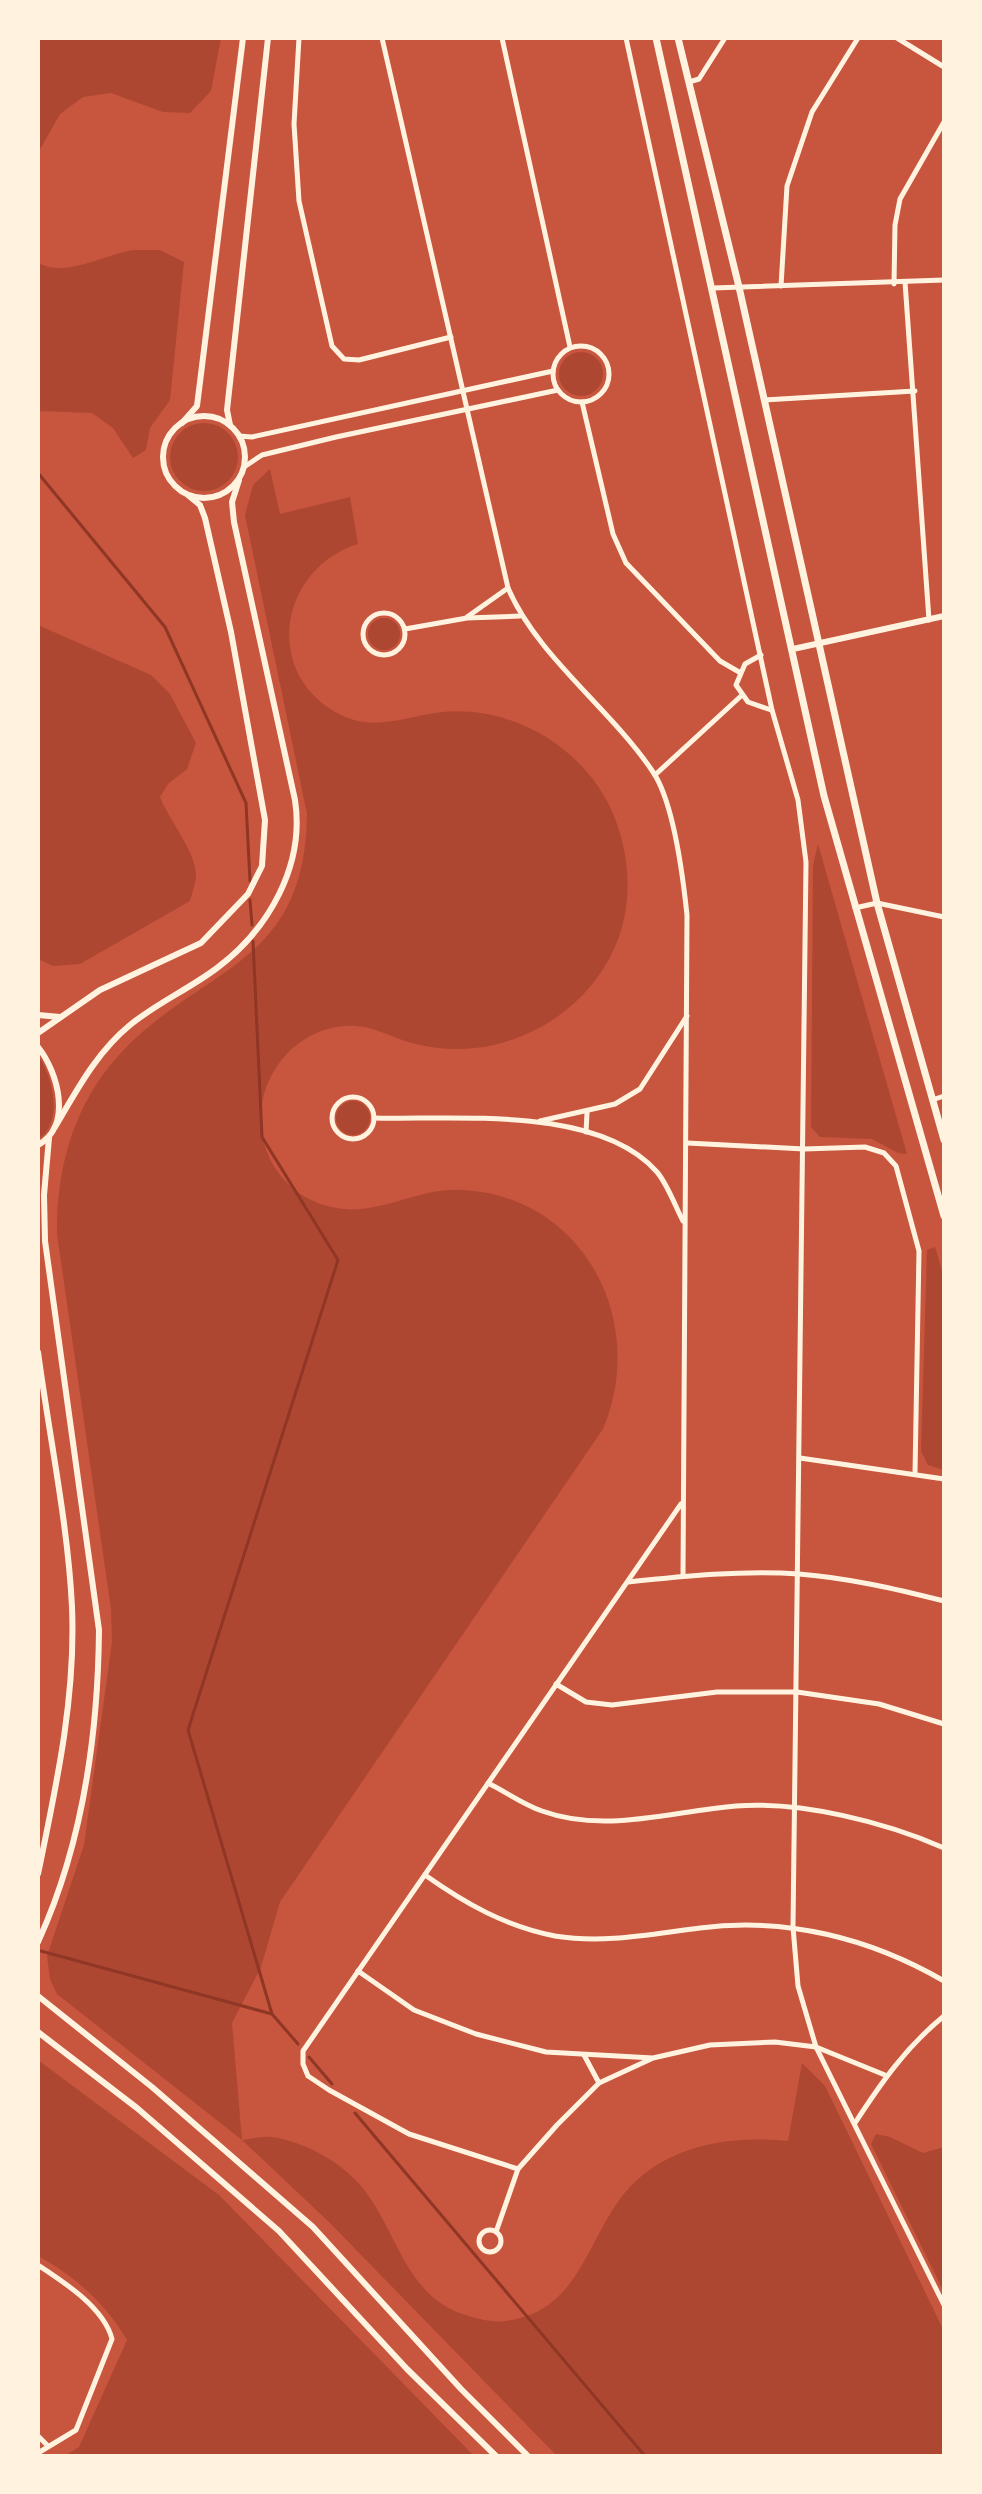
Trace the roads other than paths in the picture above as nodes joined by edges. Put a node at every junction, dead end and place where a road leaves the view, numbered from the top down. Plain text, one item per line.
1 (243, 38) edge
2 (268, 38) edge
3 (299, 38) edge
4 (382, 38) edge
5 (502, 38) edge
6 (626, 38) edge
7 (656, 38) edge
8 (678, 38) edge
9 (725, 38) edge
10 (858, 38) edge
11 (897, 38) edge
12 (944, 67) edge
13 (688, 83) junction
14 (944, 122) edge
15 (944, 280) edge
16 (905, 282) junction
17 (894, 284) junction
18 (781, 286) junction
19 (739, 287) junction
20 (713, 288) junction
21 (451, 337) junction
22 (570, 347) junction
23 (553, 371) junction
24 (558, 390) junction
25 (462, 391) junction
26 (915, 391) junction
27 (764, 400) junction
28 (582, 402) junction
29 (467, 410) junction
30 (182, 423) junction
31 (230, 425) junction
32 (239, 436) junction
33 (244, 467) junction
34 (239, 480) junction
35 (189, 496) junction
36 (508, 588) junction
37 (520, 616) junction
38 (944, 616) edge
39 (467, 618) junction
40 (929, 620) junction
41 (405, 629) junction
42 (818, 644) junction
43 (793, 649) junction
44 (761, 655) junction
45 (739, 672) junction
46 (741, 696) junction
47 (772, 710) junction
48 (655, 775) junction
49 (877, 903) junction
50 (853, 909) junction
51 (944, 917) edge
52 (38, 1015) edge
53 (687, 1016) junction
54 (60, 1017) junction
55 (38, 1033) edge
56 (38, 1047) edge
57 (944, 1096) edge
58 (932, 1100) junction
59 (587, 1113) junction
60 (374, 1118) junction
61 (535, 1122) junction
62 (55, 1127) junction
63 (586, 1132) junction
64 (49, 1138) junction
65 (944, 1140) edge
66 (687, 1143) junction
67 (38, 1145) edge
68 (804, 1149) junction
69 (944, 1216) edge
70 (684, 1224) junction
71 (38, 1352) edge
72 (800, 1458) junction
73 (915, 1473) junction
74 (944, 1479) edge
75 (681, 1504) junction
76 (798, 1574) junction
77 (683, 1576) junction
78 (627, 1582) junction
79 (944, 1601) edge
80 (556, 1684) junction
81 (797, 1692) junction
82 (944, 1724) edge
83 (488, 1783) junction
84 (795, 1810) junction
85 (944, 1848) edge
86 (38, 1874) edge
87 (425, 1875) junction
88 (793, 1927) junction
89 (38, 1942) edge
90 (358, 1971) junction
91 (944, 1981) edge
92 (38, 1996) edge
93 (944, 2016) edge
94 (38, 2032) edge
95 (816, 2047) junction
96 (584, 2055) junction
97 (653, 2058) junction
98 (885, 2075) junction
99 (599, 2083) junction
100 (854, 2124) junction
101 (518, 2169) junction
102 (496, 2232) junction
103 (38, 2265) edge
104 (944, 2305) edge
105 (38, 2436) edge
106 (48, 2446) junction
107 (38, 2453) edge
108 (496, 2456) edge
109 (528, 2456) edge

1 - 30 street
2 - 31 street
3 - 21 street
4 - 21 street
5 - 22 street
6 - 44 street
7 - 20 main road
8 - 13 main road
9 - 13 street
10 - 18 street
11 - 12 street
13 - 19 main road
14 - 17 street
15 - 16 street
16 - 17 street
16 - 26 street
17 - 18 street
18 - 19 street
19 - 20 street
19 - 27 main road
20 - 43 main road
21 - 25 street
22 - 23 street
22 - 28 street
23 - 24 street
23 - 25 street
24 - 28 street
24 - 29 street
25 - 29 street
25 - 32 street
26 - 27 street
26 - 40 street
27 - 42 main road
28 - 45 street
29 - 33 street
29 - 36 street
30 - 31 street
30 - 35 street
31 - 32 street
32 - 33 street
33 - 34 street
34 - 35 street
34 - 62 street
35 - 54 street
36 - 37 street
36 - 39 street
37 - 39 street
37 - 48 street
38 - 40 street
39 - 41 street
40 - 42 street
41 - 41 street
42 - 43 street
42 - 49 main road
43 - 50 main road
44 - 45 street
44 - 47 street
45 - 46 street
46 - 47 street
46 - 48 street
47 - 68 street
48 - 53 street
49 - 50 street
49 - 51 street
49 - 58 main road
50 - 69 main road
52 - 54 street
53 - 59 street
53 - 66 street
54 - 55 street
56 - 62 street
57 - 58 street
58 - 65 main road
59 - 61 street
59 - 63 street
60 - 60 street
60 - 61 street
61 - 63 street
62 - 64 street
63 - 70 street
64 - 67 street
64 - 89 street
66 - 68 street
66 - 70 street
68 - 72 street
68 - 73 street
70 - 75 street
71 - 86 street
72 - 73 street
72 - 76 street
73 - 74 street
75 - 77 street
75 - 78 street
76 - 77 street
76 - 79 street
76 - 81 street
77 - 78 street
78 - 80 street
80 - 81 street
80 - 83 street
81 - 82 street
81 - 84 street
83 - 84 street
83 - 87 street
84 - 85 street
84 - 88 street
87 - 88 street
87 - 90 street
88 - 91 street
88 - 95 street
90 - 96 street
90 - 101 street
92 - 109 street
93 - 98 street
94 - 108 street
95 - 97 street
95 - 98 street
95 - 100 street
96 - 97 street
96 - 99 street
97 - 99 street
98 - 100 street
99 - 101 street
100 - 104 street
101 - 102 street
102 - 102 street
103 - 106 street
105 - 106 street
106 - 107 street

